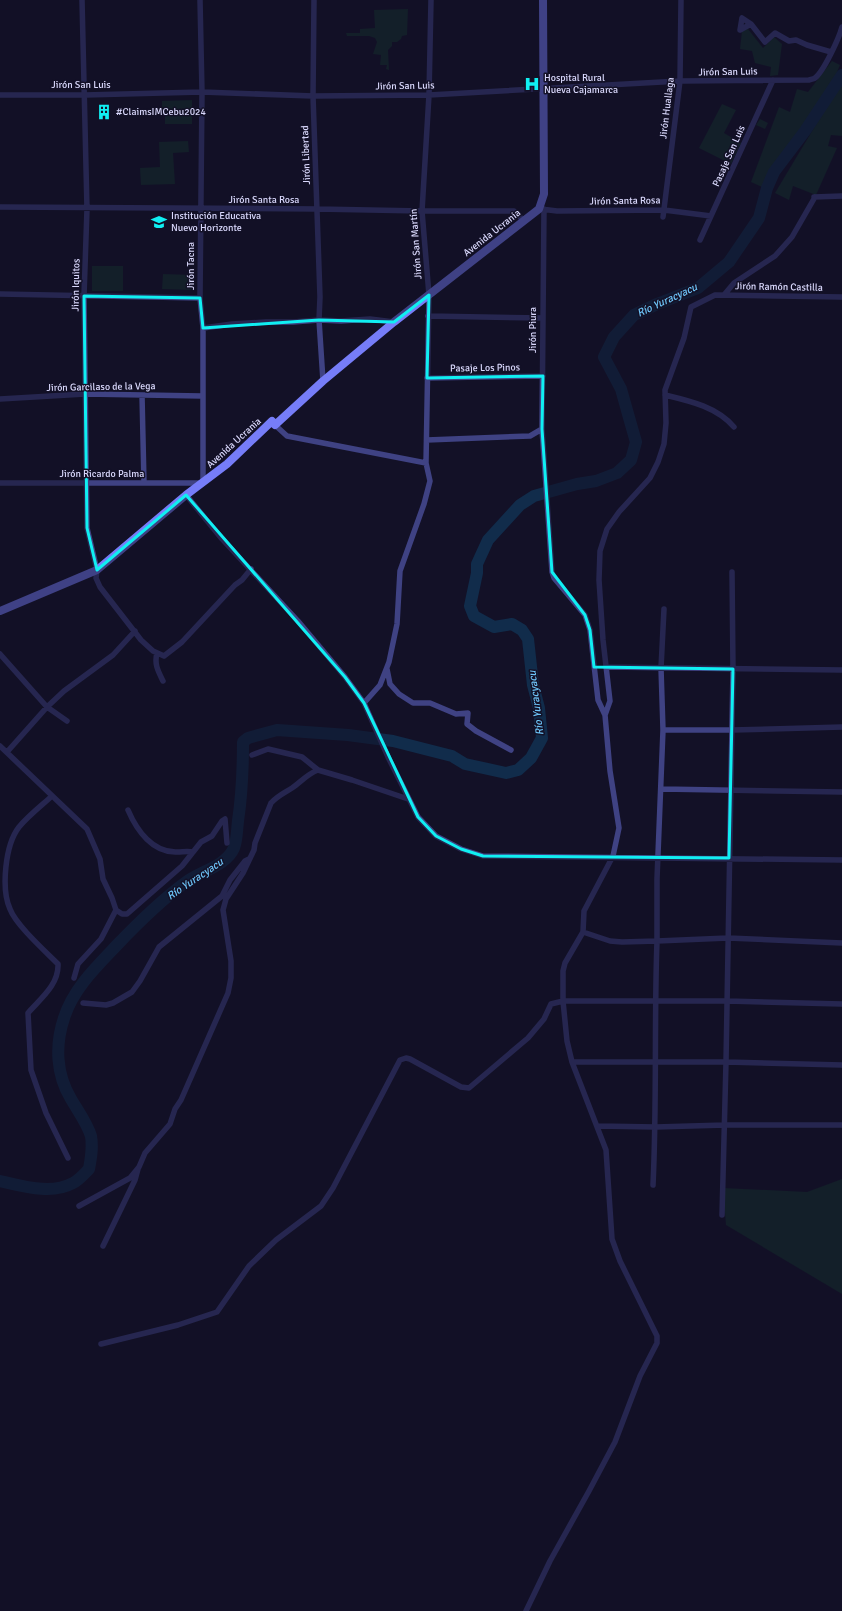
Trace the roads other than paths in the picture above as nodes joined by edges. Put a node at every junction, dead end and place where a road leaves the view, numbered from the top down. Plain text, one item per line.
1 (82, 0) edge
2 (200, 0) edge
3 (314, 0) edge
4 (430, 0) edge
5 (543, 0) edge
6 (681, 0) edge
7 (751, 24) dead end
8 (842, 27) edge
9 (831, 52) junction
10 (773, 80) junction
11 (680, 81) junction
12 (544, 88) junction
13 (202, 92) junction
14 (0, 95) edge
15 (85, 95) junction
16 (429, 95) junction
17 (313, 96) junction
18 (842, 196) edge
19 (0, 207) edge
20 (87, 209) junction
21 (200, 209) junction
22 (317, 209) junction
23 (542, 209) junction
24 (664, 210) junction
25 (422, 211) junction
26 (712, 216) junction
27 (663, 217) dead end
28 (524, 221) junction
29 (700, 240) dead end
30 (0, 294) edge
31 (429, 295) junction
32 (724, 295) junction
33 (84, 296) junction
34 (842, 297) edge
35 (200, 298) junction
36 (428, 316) junction
37 (543, 318) junction
38 (319, 320) junction
39 (394, 322) junction
40 (203, 328) junction
41 (543, 376) junction
42 (427, 378) junction
43 (323, 381) junction
44 (85, 394) junction
45 (142, 394) junction
46 (665, 395) junction
47 (202, 396) junction
48 (0, 400) edge
49 (275, 425) junction
50 (734, 427) dead end
51 (542, 429) junction
52 (427, 440) junction
53 (426, 463) junction
54 (0, 483) edge
55 (87, 483) junction
56 (144, 483) junction
57 (203, 483) junction
58 (186, 495) junction
59 (251, 569) junction
60 (97, 570) junction
61 (732, 572) dead end
62 (664, 609) dead end
63 (0, 611) edge
64 (135, 632) junction
65 (157, 653) junction
66 (0, 654) edge
67 (606, 667) junction
68 (387, 668) junction
69 (661, 668) junction
70 (732, 669) junction
71 (842, 670) edge
72 (163, 681) dead end
73 (364, 703) junction
74 (47, 707) junction
75 (605, 715) junction
76 (67, 721) dead end
77 (842, 727) edge
78 (663, 730) junction
79 (732, 730) junction
80 (0, 746) edge
81 (511, 750) dead end
82 (7, 752) junction
83 (252, 755) dead end
84 (318, 770) junction
85 (661, 789) junction
86 (730, 790) junction
87 (842, 792) edge
88 (52, 796) junction
89 (408, 799) junction
90 (128, 810) dead end
91 (227, 843) dead end
92 (193, 852) junction
93 (613, 856) junction
94 (658, 857) junction
95 (729, 858) junction
96 (250, 859) junction
97 (842, 860) edge
98 (116, 910) junction
99 (582, 932) junction
100 (728, 938) junction
101 (657, 941) junction
102 (842, 943) edge
103 (74, 978) dead end
104 (563, 1001) junction
105 (655, 1001) junction
106 (727, 1001) junction
107 (83, 1003) dead end
108 (842, 1004) edge
109 (572, 1062) junction
110 (656, 1062) junction
111 (726, 1062) junction
112 (842, 1065) edge
113 (725, 1124) junction
114 (842, 1125) edge
115 (597, 1126) junction
116 (656, 1127) junction
117 (68, 1158) dead end
118 (139, 1167) junction
119 (653, 1185) dead end
120 (79, 1206) dead end
121 (722, 1215) dead end
122 (102, 1246) dead end
123 (101, 1344) dead end
124 (526, 1611) edge

1 - 15 street, Jirón Iquitos
2 - 13 street, Jirón Tacna
3 - 17 street, Jirón Libertad
4 - 16 street, Jirón San Martín
5 - 12 main road, Jirón Piura
6 - 11 street, Jirón Huallaga
7 - 9 street
8 - 9 street
9 - 10 street, Jirón San Luis
10 - 11 street, Jirón San Luis
10 - 26 street, Pasaje San Luis
11 - 12 street, Jirón San Luis
11 - 24 street, Jirón Huallaga
12 - 16 street, Jirón San Luis
12 - 23 main road, Jirón Piura
13 - 15 street, Jirón San Luis
13 - 17 street, Jirón San Luis
13 - 21 street, Jirón Tacna
14 - 15 street, Jirón San Luis
15 - 20 street, Jirón Iquitos
16 - 17 street, Jirón San Luis
16 - 25 street, Jirón San Martín
17 - 22 street, Jirón Libertad
18 - 32 street
19 - 20 street, Jirón Santa Rosa
20 - 21 street, Jirón Santa Rosa
20 - 33 street, Jirón Iquitos
21 - 22 street, Jirón Santa Rosa
21 - 35 street, Jirón Tacna
22 - 25 street, Jirón Santa Rosa
22 - 38 street, Jirón Libertad
23 - 24 street, Jirón Santa Rosa
23 - 28 main road, Avenida Ucrania
23 - 37 street, Jirón Piura
24 - 26 street, Jirón Santa Rosa
24 - 27 street, Jirón Huallaga
25 - 28 street, Jirón Santa Rosa
25 - 31 street, Jirón San Martín
26 - 29 street, Pasaje San Luis
28 - 31 main road, Avenida Ucrania
30 - 33 street
31 - 36 street, Jirón San Martín
31 - 39 main road, Avenida Ucrania
32 - 34 street, Jirón Ramón Castilla
32 - 46 street, Jirón Ramón Castilla
33 - 35 street
33 - 44 street, Jirón Iquitos
35 - 40 street, Jirón Tacna
36 - 37 street
36 - 42 street, Jirón San Martín
37 - 41 street, Jirón Piura
38 - 39 street
38 - 40 street
38 - 43 street, Jirón Libertad
39 - 43 main road, Avenida Ucrania
40 - 47 street, Jirón Tacna
41 - 42 street, Pasaje Los Pinos
41 - 51 street, Jirón Piura
42 - 52 street, Jirón San Martín
43 - 49 main road, Avenida Ucrania
44 - 45 street, Jirón Garcilaso de la Vega
44 - 48 street, Jirón Garcilaso de la Vega
44 - 55 street, Jirón Iquitos
45 - 47 street, Jirón Garcilaso de la Vega
45 - 56 street
46 - 50 street
46 - 67 street
47 - 57 street, Jirón Tacna
49 - 53 street
49 - 57 main road, Avenida Ucrania
51 - 52 street
51 - 75 street, Jirón Piura
52 - 53 street, Jirón San Martín
53 - 68 street, Jirón San Martín
54 - 55 street, Jirón Ricardo Palma
55 - 56 street, Jirón Ricardo Palma
55 - 60 street, Jirón Iquitos
56 - 57 street, Jirón Ricardo Palma
57 - 58 main road, Avenida Ucrania
58 - 59 street
58 - 60 main road, Avenida Ucrania
59 - 65 street
59 - 73 street
60 - 63 main road, Avenida Ucrania
60 - 64 street, Jirón Iquitos
61 - 70 street
62 - 69 street
64 - 65 street, Jirón Iquitos
64 - 74 street
65 - 72 street
66 - 74 street
67 - 69 street
67 - 75 street
68 - 73 street, Jirón San Martín
68 - 81 street
69 - 70 street
69 - 78 street
70 - 71 street
70 - 79 street
73 - 89 street
74 - 76 street
74 - 82 street
75 - 93 street
77 - 79 street
78 - 79 street
78 - 85 street
79 - 86 street
80 - 82 street
82 - 88 street
83 - 84 street
84 - 89 street
84 - 96 street
85 - 86 street
85 - 94 street
86 - 87 street
86 - 95 street
88 - 98 street
88 - 117 street
89 - 93 street
90 - 92 street
91 - 92 street
92 - 98 street
93 - 94 street
93 - 99 street
94 - 95 street
94 - 101 street
95 - 97 street
95 - 100 street
96 - 107 street
96 - 118 street
98 - 103 street
99 - 101 street
99 - 104 street
100 - 101 street
100 - 102 street
100 - 106 street
101 - 105 street
104 - 105 street
104 - 109 street
104 - 123 street
105 - 106 street
105 - 110 street
106 - 108 street
106 - 111 street
109 - 110 street
109 - 115 street
110 - 111 street
110 - 116 street
111 - 112 street
111 - 113 street
113 - 114 street
113 - 116 street
113 - 121 street
115 - 116 street
115 - 124 street
116 - 119 street
118 - 120 street
118 - 122 street

